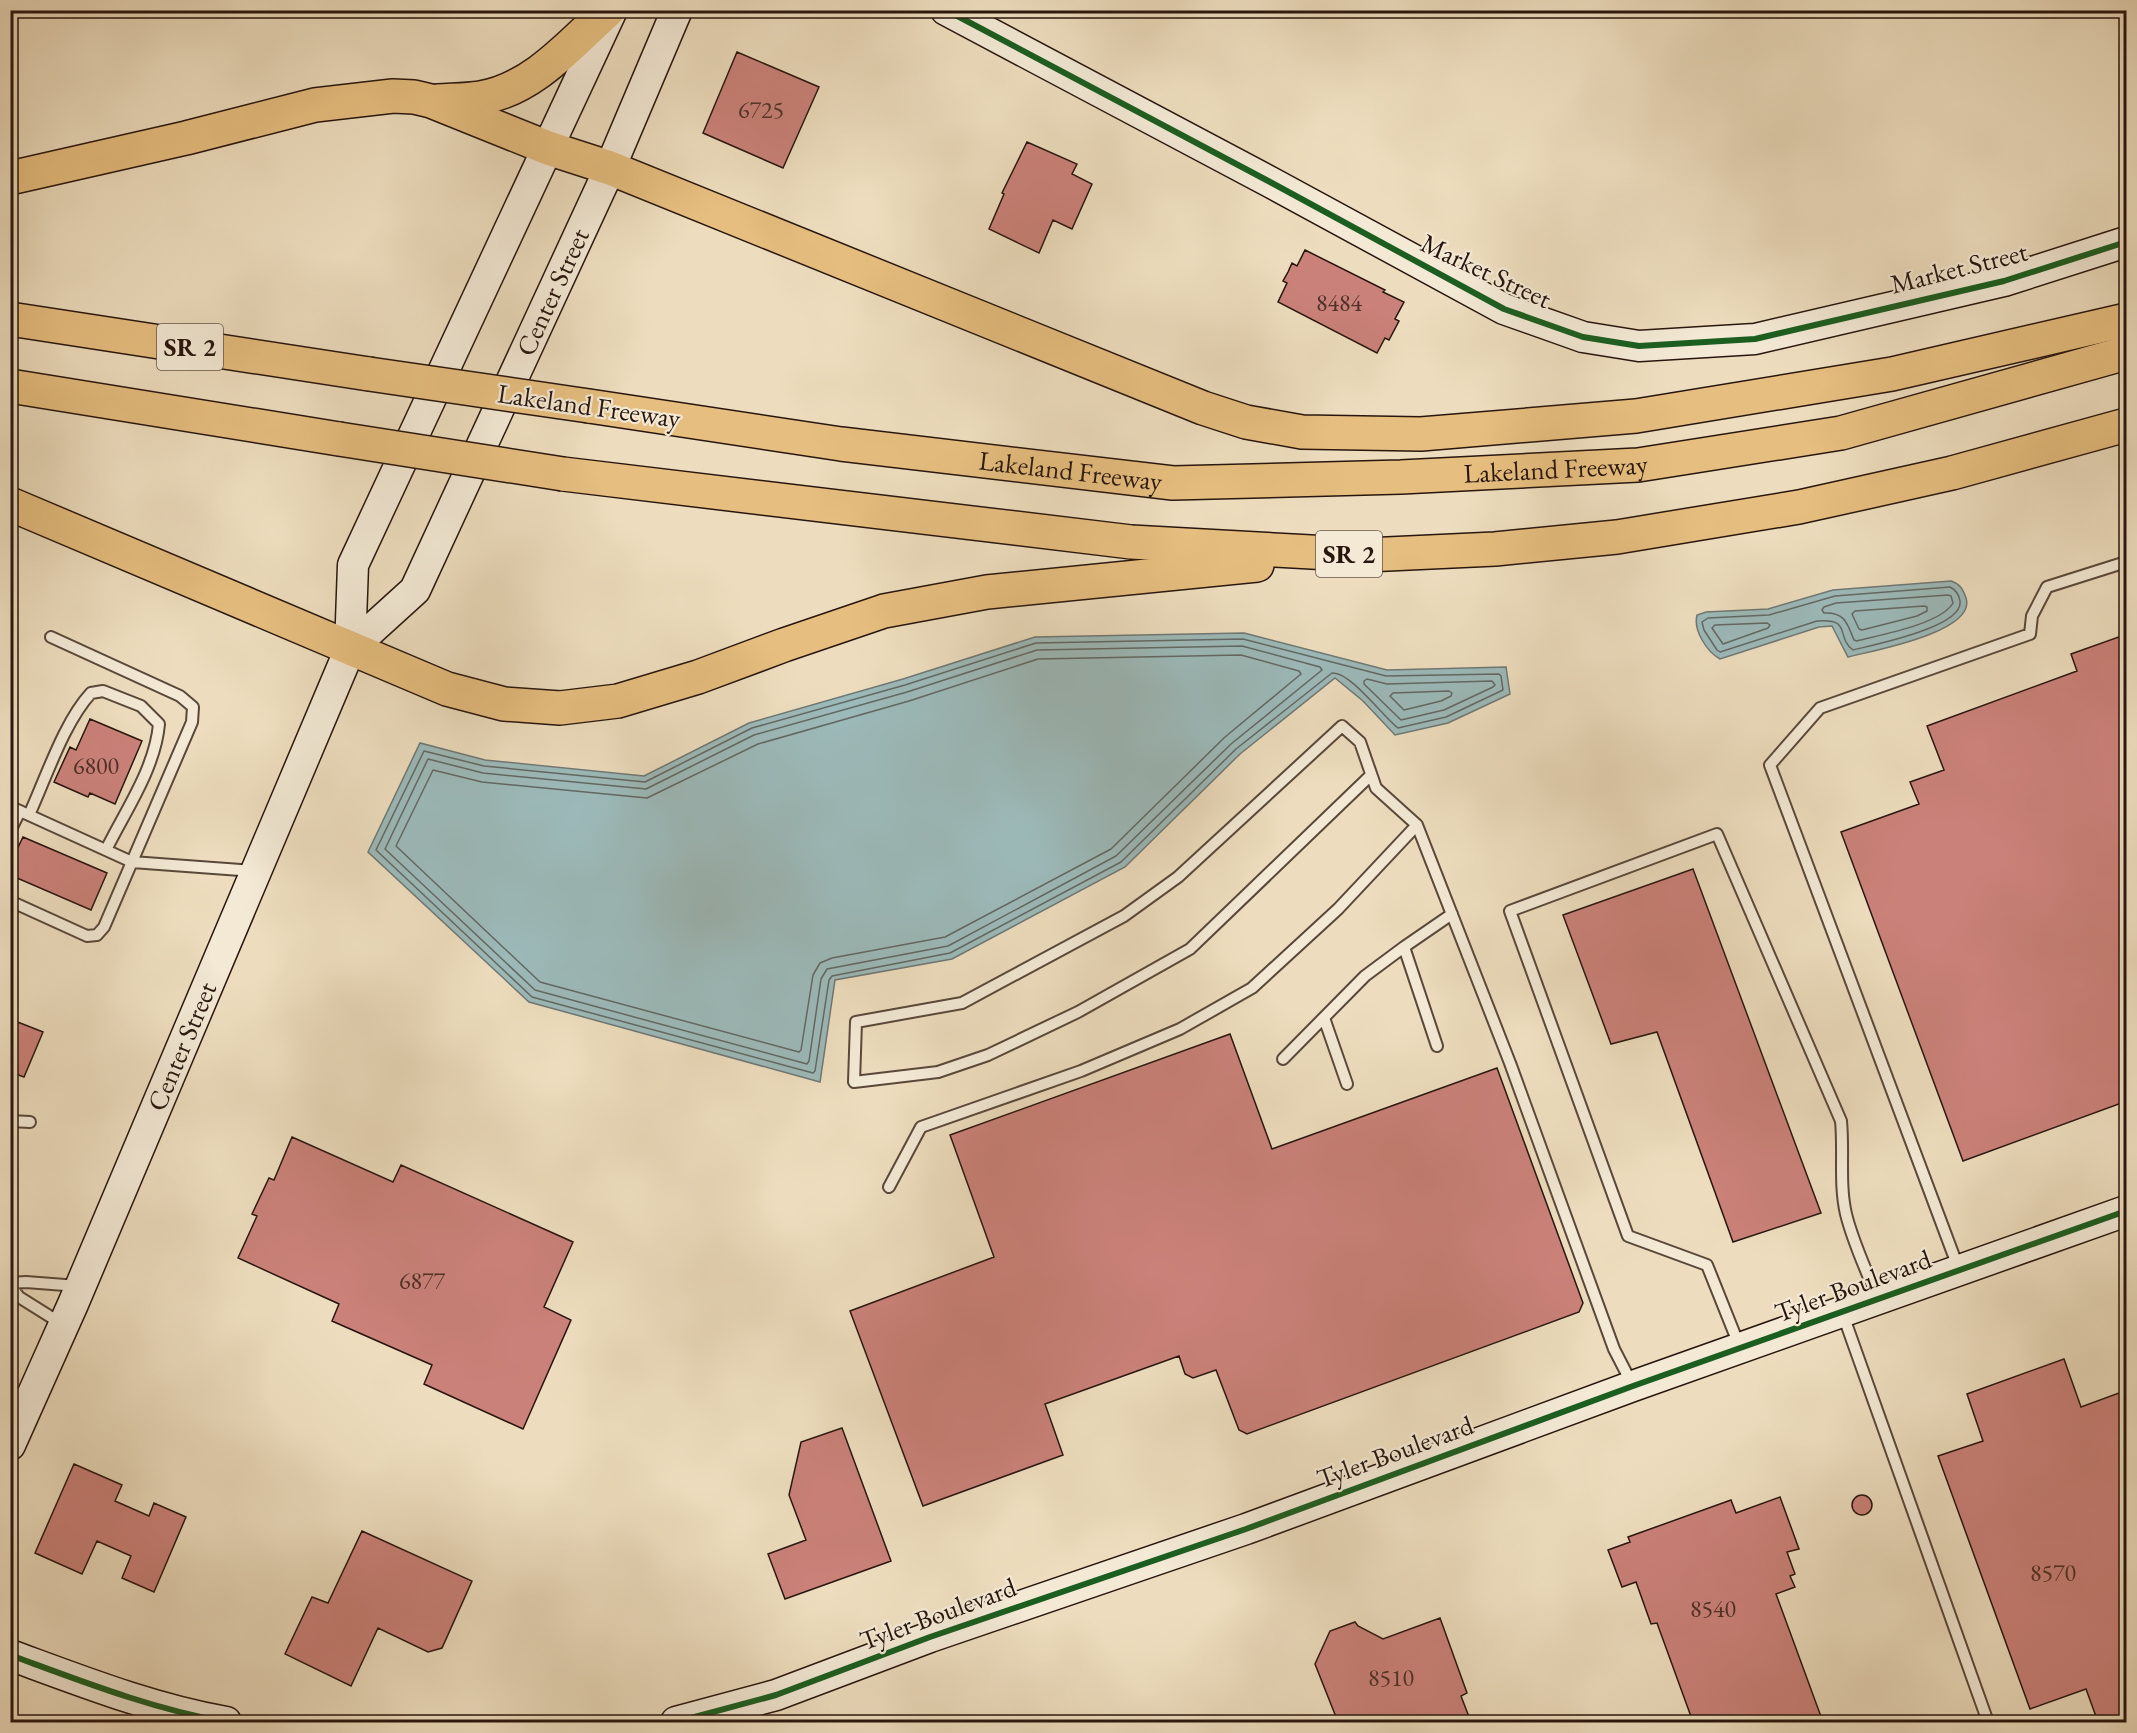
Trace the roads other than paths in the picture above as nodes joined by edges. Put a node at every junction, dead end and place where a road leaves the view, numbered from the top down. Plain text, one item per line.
1 (610, 10) edge
2 (677, 10) edge
3 (946, 10) edge
4 (431, 101) junction
5 (548, 148) junction
6 (610, 168) junction
7 (10, 178) edge
8 (2127, 242) edge
9 (10, 319) edge
10 (2127, 320) edge
11 (2127, 353) edge
12 (10, 386) edge
13 (2127, 425) edge
14 (10, 504) edge
15 (1366, 555) junction
16 (2127, 562) edge
17 (51, 638) dead end
18 (350, 650) junction
19 (1371, 775) junction
20 (20, 811) edge
21 (1417, 825) junction
22 (10, 831) edge
23 (106, 850) junction
24 (132, 862) junction
25 (257, 872) junction
26 (10, 901) edge
27 (1452, 914) junction
28 (1404, 947) junction
29 (1324, 1018) junction
30 (1437, 1046) dead end
31 (1283, 1059) dead end
32 (1347, 1084) dead end
33 (10, 1121) edge
34 (30, 1122) dead end
35 (889, 1188) dead end
36 (2127, 1211) edge
37 (1959, 1270) junction
38 (10, 1284) edge
39 (81, 1287) junction
40 (1878, 1299) junction
41 (1842, 1312) junction
42 (64, 1325) junction
43 (1740, 1348) junction
44 (1633, 1386) junction
45 (10, 1445) edge
46 (10, 1655) edge
47 (226, 1722) edge
48 (676, 1722) edge
49 (1988, 1722) edge

1 - 4 highway
1 - 5 street, Center Street
2 - 6 street, Center Street
3 - 8 street, Market Street
4 - 5 highway
4 - 7 highway
5 - 6 highway
5 - 18 street, Center Street
6 - 10 highway
6 - 18 street, Center Street
9 - 11 highway, Lakeland Freeway / SR 2, bridge
12 - 15 highway, SR 2, bridge
13 - 15 highway, SR 2
14 - 18 highway
15 - 18 highway
16 - 37 lane
17 - 24 lane
18 - 25 street, Center Street
19 - 19 lane
19 - 21 lane
20 - 22 lane
20 - 23 lane
20 - 23 lane
21 - 27 lane
21 - 35 lane
23 - 24 lane
24 - 25 lane
24 - 26 lane
25 - 39 street, Center Street
27 - 28 lane
27 - 44 lane
28 - 29 lane
28 - 30 lane
29 - 31 lane
29 - 32 lane
33 - 34 lane
36 - 37 street, Tyler Boulevard
37 - 40 street, Tyler Boulevard
38 - 39 lane
38 - 42 lane
39 - 42 street, Center Street
40 - 41 street, Tyler Boulevard
40 - 43 lane
41 - 43 street, Tyler Boulevard
41 - 49 lane
42 - 45 street, Center Street
43 - 44 street, Tyler Boulevard
44 - 48 street, Tyler Boulevard
46 - 47 street

